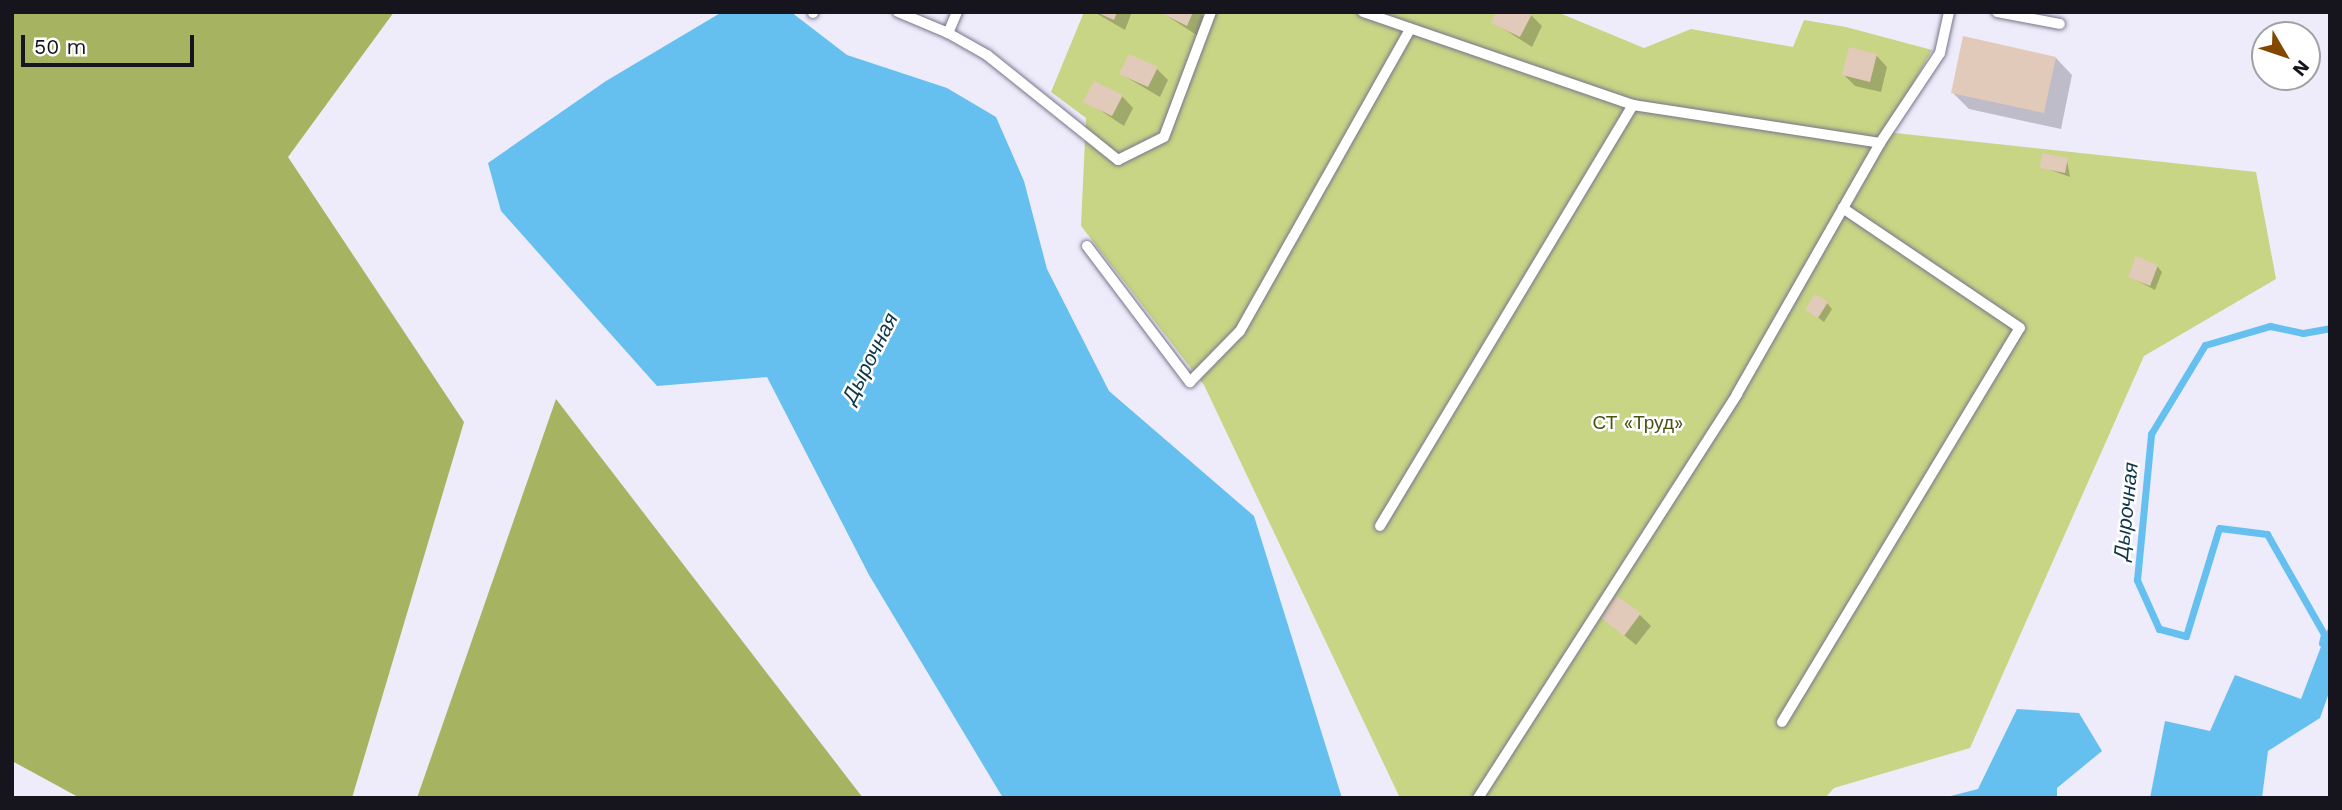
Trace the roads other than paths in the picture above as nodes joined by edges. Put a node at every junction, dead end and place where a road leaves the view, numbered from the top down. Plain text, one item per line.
1 (898, 12) edge
2 (957, 12) edge
3 (1210, 12) edge
4 (1363, 12) edge
5 (1949, 12) edge
6 (1997, 12) edge
7 (2060, 24) dead end
8 (1410, 29) junction
9 (948, 33) junction
10 (1633, 105) junction
11 (1880, 143) junction
12 (1843, 208) junction
13 (1087, 246) dead end
14 (1380, 526) dead end
15 (1782, 722) dead end
16 (1478, 798) edge

1 - 9 lane
2 - 9 lane
3 - 9 lane
4 - 8 lane
5 - 11 lane
6 - 7 lane
8 - 10 lane
8 - 13 lane
10 - 11 lane
10 - 14 lane
11 - 12 lane
12 - 15 lane
12 - 16 lane

